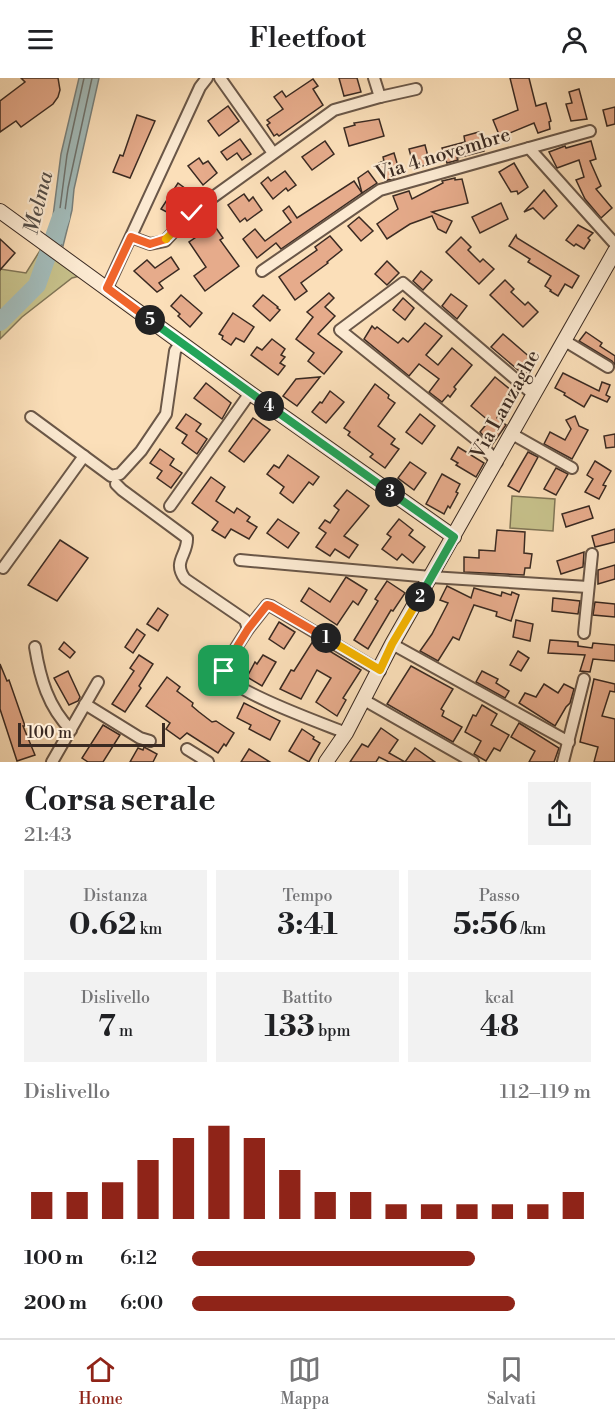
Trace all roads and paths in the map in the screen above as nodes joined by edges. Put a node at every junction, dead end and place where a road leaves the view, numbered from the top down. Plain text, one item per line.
1 (207, 78) edge
2 (220, 78) edge
3 (374, 78) edge
4 (416, 89) dead end
5 (380, 97) junction
6 (590, 131) dead end
7 (529, 148) junction
8 (273, 153) junction
9 (0, 211) edge
10 (131, 237) junction
11 (615, 244) edge
12 (615, 251) edge
13 (262, 271) dead end
14 (107, 288) junction
15 (565, 341) junction
16 (181, 342) junction
17 (608, 367) dead end
18 (250, 393) junction
19 (534, 395) junction
20 (31, 417) dead end
21 (512, 434) junction
22 (84, 456) junction
23 (497, 462) junction
24 (572, 468) dead end
25 (114, 480) junction
26 (170, 506) dead end
27 (454, 537) junction
28 (592, 554) dead end
29 (240, 560) dead end
30 (3, 568) dead end
31 (431, 577) junction
32 (588, 587) junction
33 (248, 629) junction
34 (584, 633) dead end
35 (392, 644) junction
36 (35, 647) dead end
37 (380, 670) junction
38 (584, 679) dead end
39 (99, 682) dead end
40 (364, 700) junction
41 (85, 704) junction
42 (71, 730) junction
43 (346, 732) junction
44 (150, 741) dead end
45 (569, 742) junction
46 (187, 749) dead end
47 (52, 762) edge
48 (208, 762) edge
49 (326, 762) edge
50 (473, 762) edge
51 (563, 762) edge

1 - 10 street
2 - 8 street
3 - 5 street
4 - 5 street
5 - 8 street
6 - 7 street
7 - 11 street, Via 4 novembre
7 - 13 street, Via 4 novembre
8 - 10 street
9 - 14 street
10 - 14 street
12 - 15 street, Via Lanzaghe
14 - 16 street
15 - 17 street
15 - 19 street, Via Lanzaghe
16 - 18 street
16 - 25 street
18 - 26 street
18 - 27 street
19 - 21 street, Via Lanzaghe
19 - 23 street
20 - 22 street
21 - 23 street, Via Lanzaghe
21 - 24 street
22 - 25 street
22 - 30 street
23 - 27 street, Via Lanzaghe
25 - 33 street
27 - 31 street, Via Lanzaghe
28 - 32 street
29 - 31 street
31 - 32 street
31 - 35 street, Via Lanzaghe
32 - 34 street
33 - 37 street
33 - 43 street
35 - 37 street, Via Lanzaghe
35 - 45 street
36 - 42 street
37 - 40 street, Via Lanzaghe
38 - 45 street
39 - 41 street
40 - 43 street, Via Lanzaghe
40 - 50 street
41 - 42 street
41 - 44 street
42 - 47 street
43 - 49 street, Via Lanzaghe
45 - 51 street
46 - 48 street

